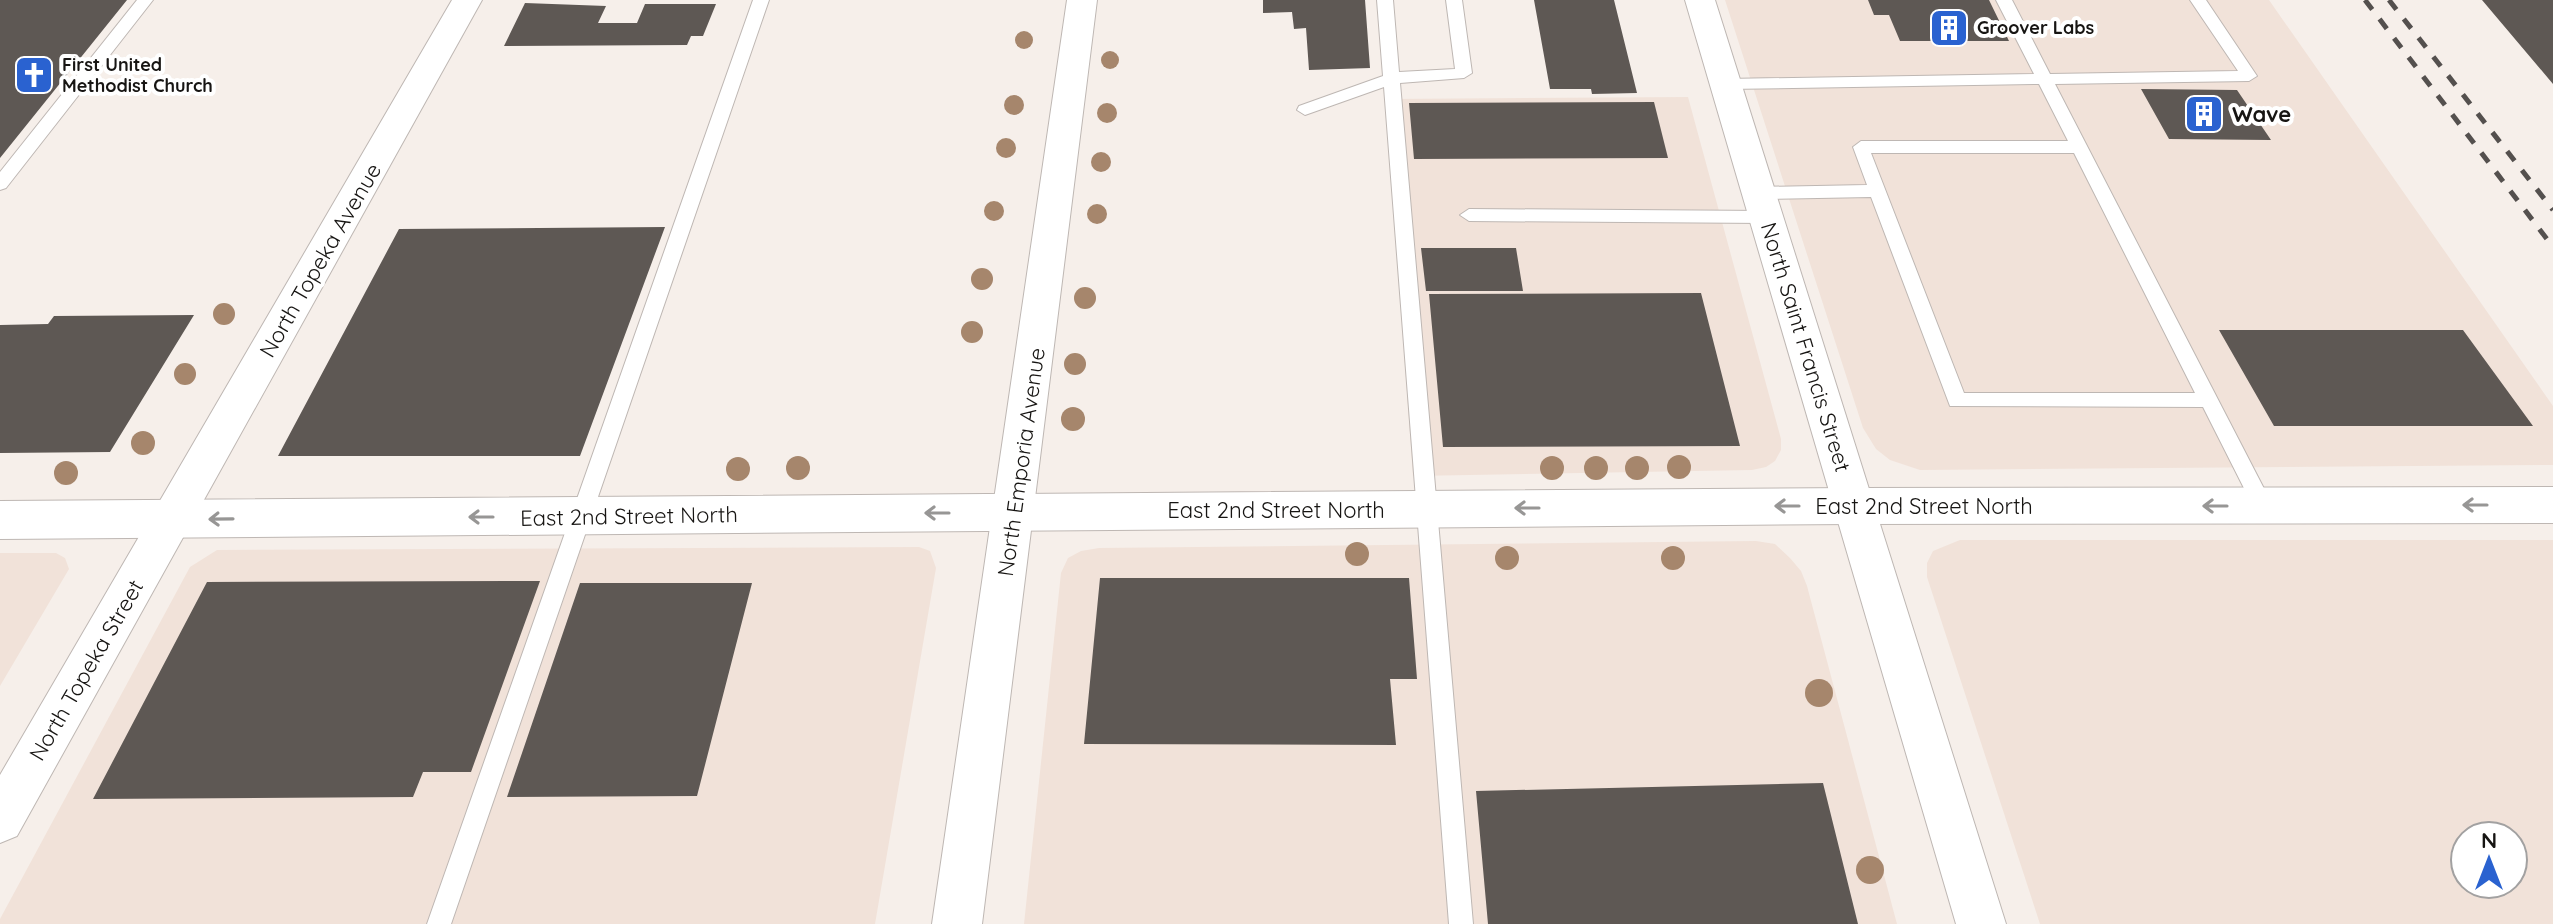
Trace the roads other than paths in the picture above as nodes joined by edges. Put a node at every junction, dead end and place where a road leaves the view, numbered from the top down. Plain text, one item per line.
1 (145, 0) edge
2 (467, 0) edge
3 (761, 0) edge
4 (1082, 0) edge
5 (1385, 0) edge
6 (1454, 0) edge
7 (1700, 0) edge
8 (2004, 0) edge
9 (2198, 0) edge
10 (1392, 78) junction
11 (2044, 79) junction
12 (1726, 84) junction
13 (1305, 110) dead end
14 (2078, 147) junction
15 (0, 184) edge
16 (1878, 191) junction
17 (1762, 205) junction
18 (1469, 215) dead end
19 (2208, 400) junction
20 (2553, 505) edge
21 (1854, 506) junction
22 (2263, 506) junction
23 (1429, 509) junction
24 (1015, 512) junction
25 (584, 516) junction
26 (0, 520) edge
27 (173, 520) junction
28 (0, 820) edge
29 (439, 924) edge
30 (957, 924) edge
31 (1461, 924) edge
32 (1981, 924) edge

1 - 15 lane
2 - 27 street, North Topeka Avenue
3 - 25 lane
4 - 24 street, North Emporia Avenue
5 - 10 lane
6 - 10 lane
7 - 12 street, North Saint Francis Street
8 - 11 lane
9 - 11 lane
10 - 13 lane
10 - 23 lane
11 - 12 lane
11 - 14 lane
12 - 17 street, North Saint Francis Street
14 - 16 lane
14 - 19 lane
16 - 17 lane
16 - 19 lane
17 - 18 lane
17 - 21 street, North Saint Francis Street
19 - 22 lane
20 -> 22 street, East 2nd Street North
22 -> 21 street, East 2nd Street North
21 -> 23 street, East 2nd Street North
21 - 32 street, North Saint Francis Street
23 - 24 street, East 2nd Street North
23 - 31 lane
24 -> 25 street, East 2nd Street North
24 - 30 street, North Emporia Avenue
25 -> 27 street, East 2nd Street North
25 - 29 lane
26 - 27 street, East 2nd Street North
27 - 28 street, North Topeka Street

